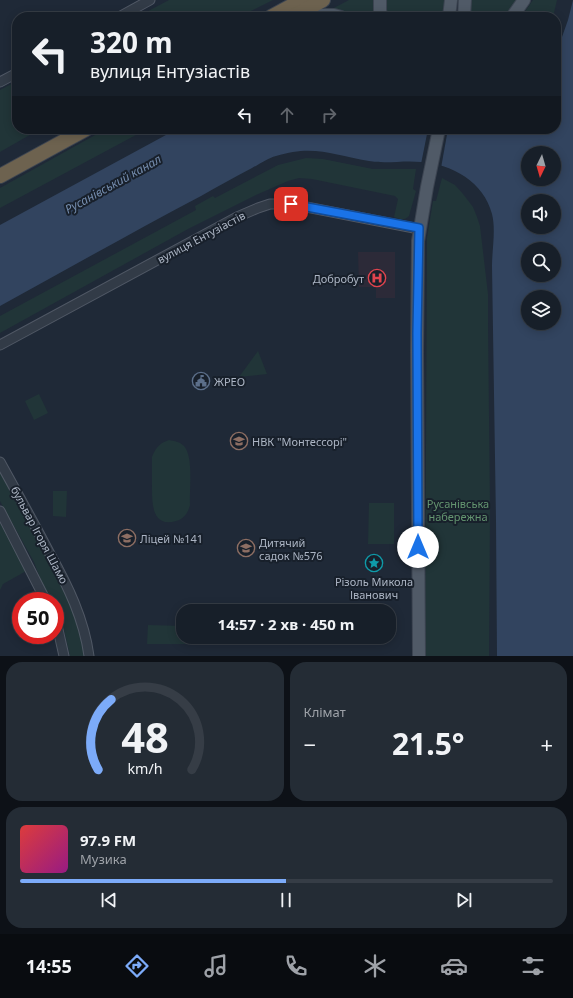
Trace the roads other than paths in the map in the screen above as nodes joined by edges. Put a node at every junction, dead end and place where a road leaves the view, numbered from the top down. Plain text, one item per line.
1 (150, 0) edge
2 (302, 0) edge
3 (323, 0) edge
4 (380, 0) edge
5 (453, 0) edge
6 (464, 0) edge
7 (524, 0) edge
8 (128, 12) edge
9 (280, 12) edge
10 (301, 12) edge
11 (380, 12) edge
12 (450, 12) edge
13 (454, 12) edge
14 (464, 12) edge
15 (516, 12) edge
16 (12, 76) edge
17 (0, 82) edge
18 (58, 134) edge
19 (77, 134) edge
20 (439, 134) edge
21 (0, 166) edge
22 (0, 176) edge
23 (419, 228) junction
24 (0, 346) edge
25 (0, 462) edge
26 (0, 511) edge
27 (41, 592) edge
28 (61, 644) edge
29 (64, 656) edge
30 (88, 656) edge
31 (419, 656) edge

1 - 8 street
2 - 9 highway
3 - 10 highway
4 - 11 main road
5 - 12 main road
5 - 13 main road
6 - 14 main road
7 - 15 main road
16 - 17 street
18 - 21 highway
19 - 22 highway
20 - 23 main road
23 - 24 street, вулиця Ентузіастів
23 - 31 main road
25 - 30 street, бульвар Ігоря Шамо
26 - 27 street
28 - 29 street

